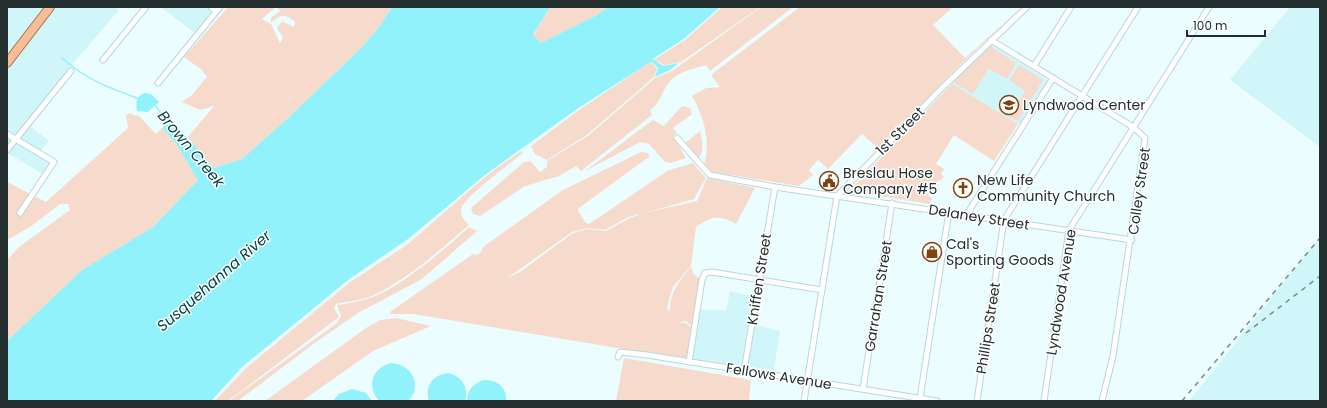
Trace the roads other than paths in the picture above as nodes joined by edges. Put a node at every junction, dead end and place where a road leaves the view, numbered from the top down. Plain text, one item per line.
1 (50, 7) edge
2 (146, 7) edge
3 (211, 7) edge
4 (1027, 7) edge
5 (1071, 7) edge
6 (1138, 7) edge
7 (1209, 7) edge
8 (218, 9) edge
9 (991, 40) junction
10 (102, 60) dead end
11 (7, 63) edge
12 (1034, 66) junction
13 (71, 71) dead end
14 (1053, 78) junction
15 (158, 83) dead end
16 (1082, 95) junction
17 (1133, 127) junction
18 (7, 134) edge
19 (677, 138) dead end
20 (16, 140) junction
21 (7, 150) edge
22 (775, 187) junction
23 (837, 196) junction
24 (892, 203) junction
25 (949, 212) junction
26 (20, 213) dead end
27 (967, 214) junction
28 (1004, 220) junction
29 (1068, 230) junction
30 (1132, 240) junction
31 (759, 280) junction
32 (822, 290) junction
33 (619, 355) dead end
34 (689, 362) junction
35 (744, 371) junction
36 (807, 381) junction
37 (863, 389) junction
38 (920, 398) junction
39 (804, 401) edge
40 (937, 401) edge
41 (977, 401) edge
42 (1044, 401) edge
43 (1102, 401) edge

1 - 11 main road
2 - 10 street
3 - 8 street
4 - 9 street, 1st Street
5 - 12 street
6 - 16 street, Phillips Street
7 - 17 street, Lyndwood Avenue
8 - 15 street
9 - 12 street, Colley Street
9 - 23 street, 1st Street
12 - 14 street, Colley Street
13 - 20 street
14 - 16 street, Colley Street
14 - 27 street
16 - 17 street, Colley Street
16 - 28 street, Phillips Street
17 - 29 street, Lyndwood Avenue
17 - 30 street, Colley Street
18 - 20 street
19 - 22 street, Delaney Street
20 - 21 street
20 - 26 street
22 - 23 street, Delaney Street
22 - 31 street, Kniffen Street
23 - 24 street, Delaney Street
23 - 32 street
24 - 25 street, Delaney Street
24 - 37 street, Garrahan Street
25 - 27 street, Delaney Street
25 - 38 street
27 - 28 street, Delaney Street
28 - 29 street, Delaney Street
28 - 41 street, Phillips Street
29 - 30 street, Delaney Street
29 - 42 street, Lyndwood Avenue
30 - 43 street, Colley Street
31 - 32 street
31 - 34 street
31 - 35 street, Kniffen Street
32 - 36 street
33 - 34 street, Fellows Avenue
34 - 35 street, Fellows Avenue
35 - 36 street, Fellows Avenue
36 - 37 street, Fellows Avenue
36 - 39 street
37 - 38 street, Fellows Avenue
38 - 40 street, Fellows Avenue

